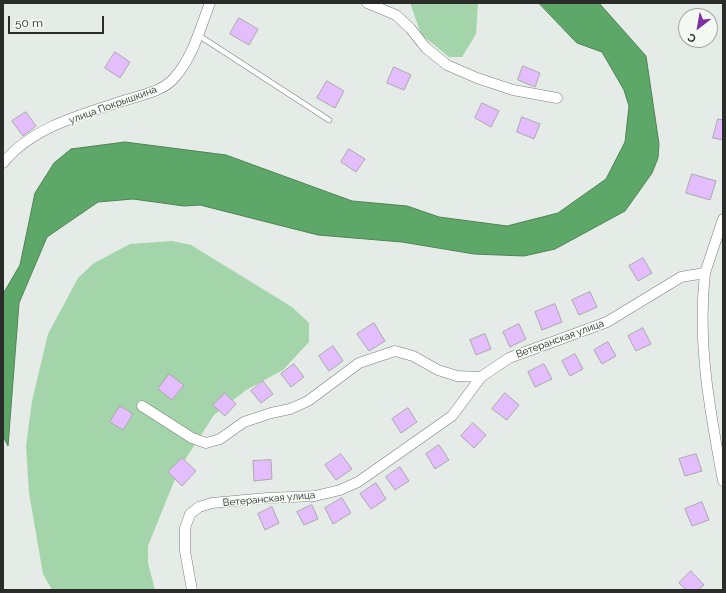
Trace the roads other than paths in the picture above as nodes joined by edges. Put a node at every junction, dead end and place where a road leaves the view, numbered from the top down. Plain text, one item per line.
1 (210, 3) edge
2 (367, 3) edge
3 (197, 35) junction
4 (557, 98) dead end
5 (329, 120) dead end
6 (3, 163) edge
7 (723, 219) edge
8 (705, 273) junction
9 (481, 377) junction
10 (142, 406) dead end
11 (723, 481) edge
12 (192, 590) edge

1 - 3 street, улица Покрышкина
2 - 4 street
3 - 5 lane
3 - 6 street, улица Покрышкина
7 - 8 street
8 - 9 street, Ветеранская улица
8 - 11 street
9 - 10 street
9 - 12 street, Ветеранская улица

